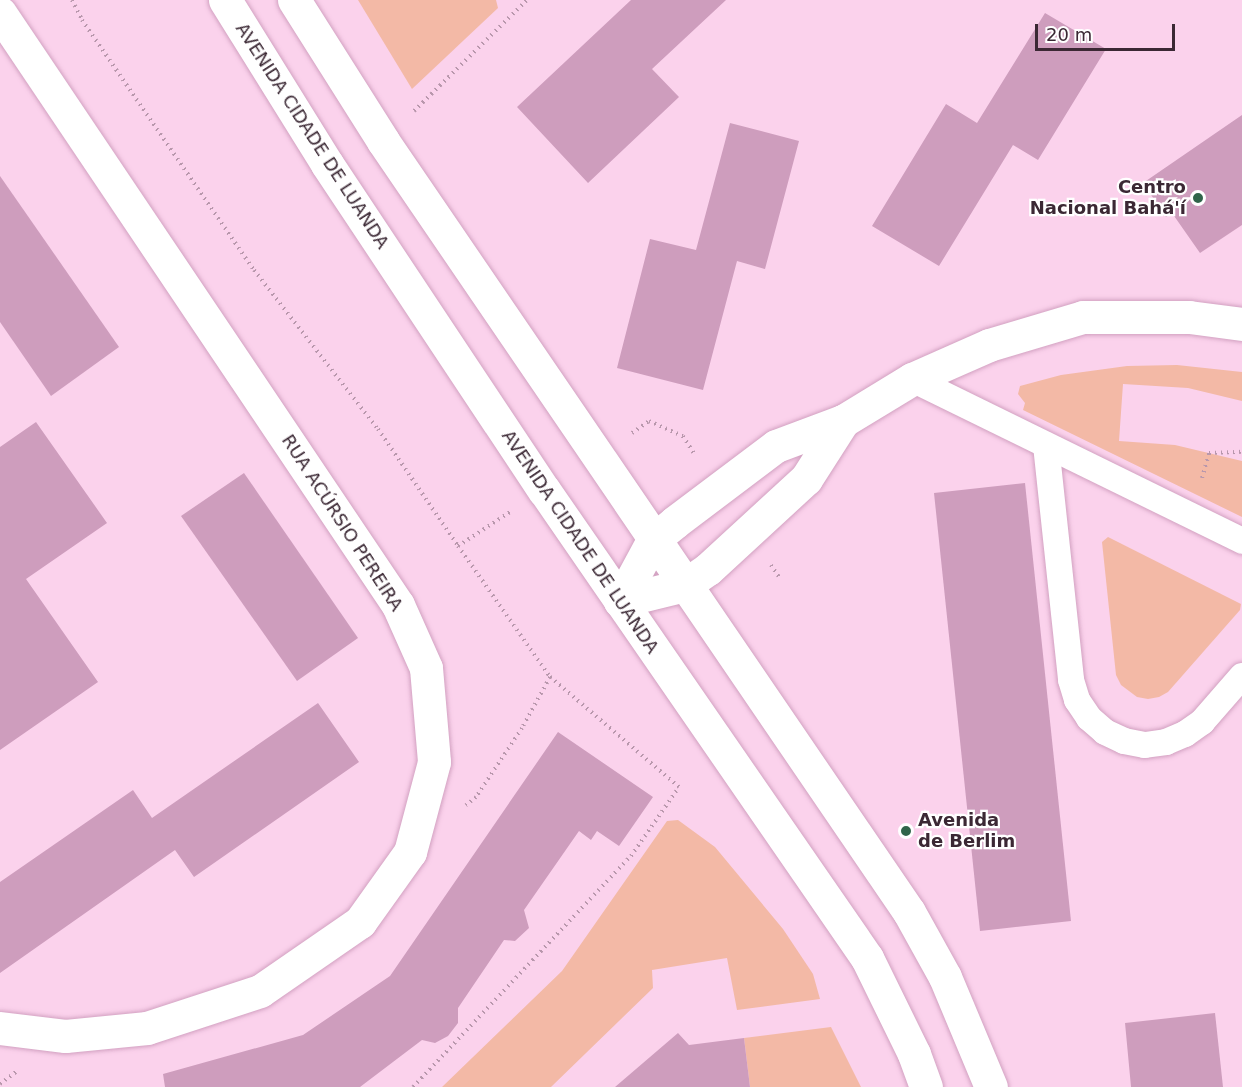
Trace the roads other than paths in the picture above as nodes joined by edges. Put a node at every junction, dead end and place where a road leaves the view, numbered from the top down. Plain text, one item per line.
1 (225, 0) edge
2 (294, 0) edge
3 (0, 13) edge
4 (1242, 324) edge
5 (912, 379) junction
6 (843, 421) junction
7 (1046, 445) junction
8 (654, 540) junction
9 (1242, 541) edge
10 (685, 585) junction
11 (621, 601) junction
12 (1242, 676) edge
13 (0, 1028) edge
14 (927, 1087) edge
15 (991, 1087) edge

1 - 11 main road, AVENIDA CIDADE DE LUANDA
2 - 8 main road
3 - 13 main road, RUA ACÚRSIO PEREIRA
4 - 5 main road
5 - 6 main road
5 - 7 lane
6 - 8 main road
6 - 10 main road
7 - 9 lane
7 - 12 lane
8 - 10 main road
8 - 11 main road
10 - 11 main road
10 - 15 main road
11 - 14 main road, AVENIDA CIDADE DE LUANDA

